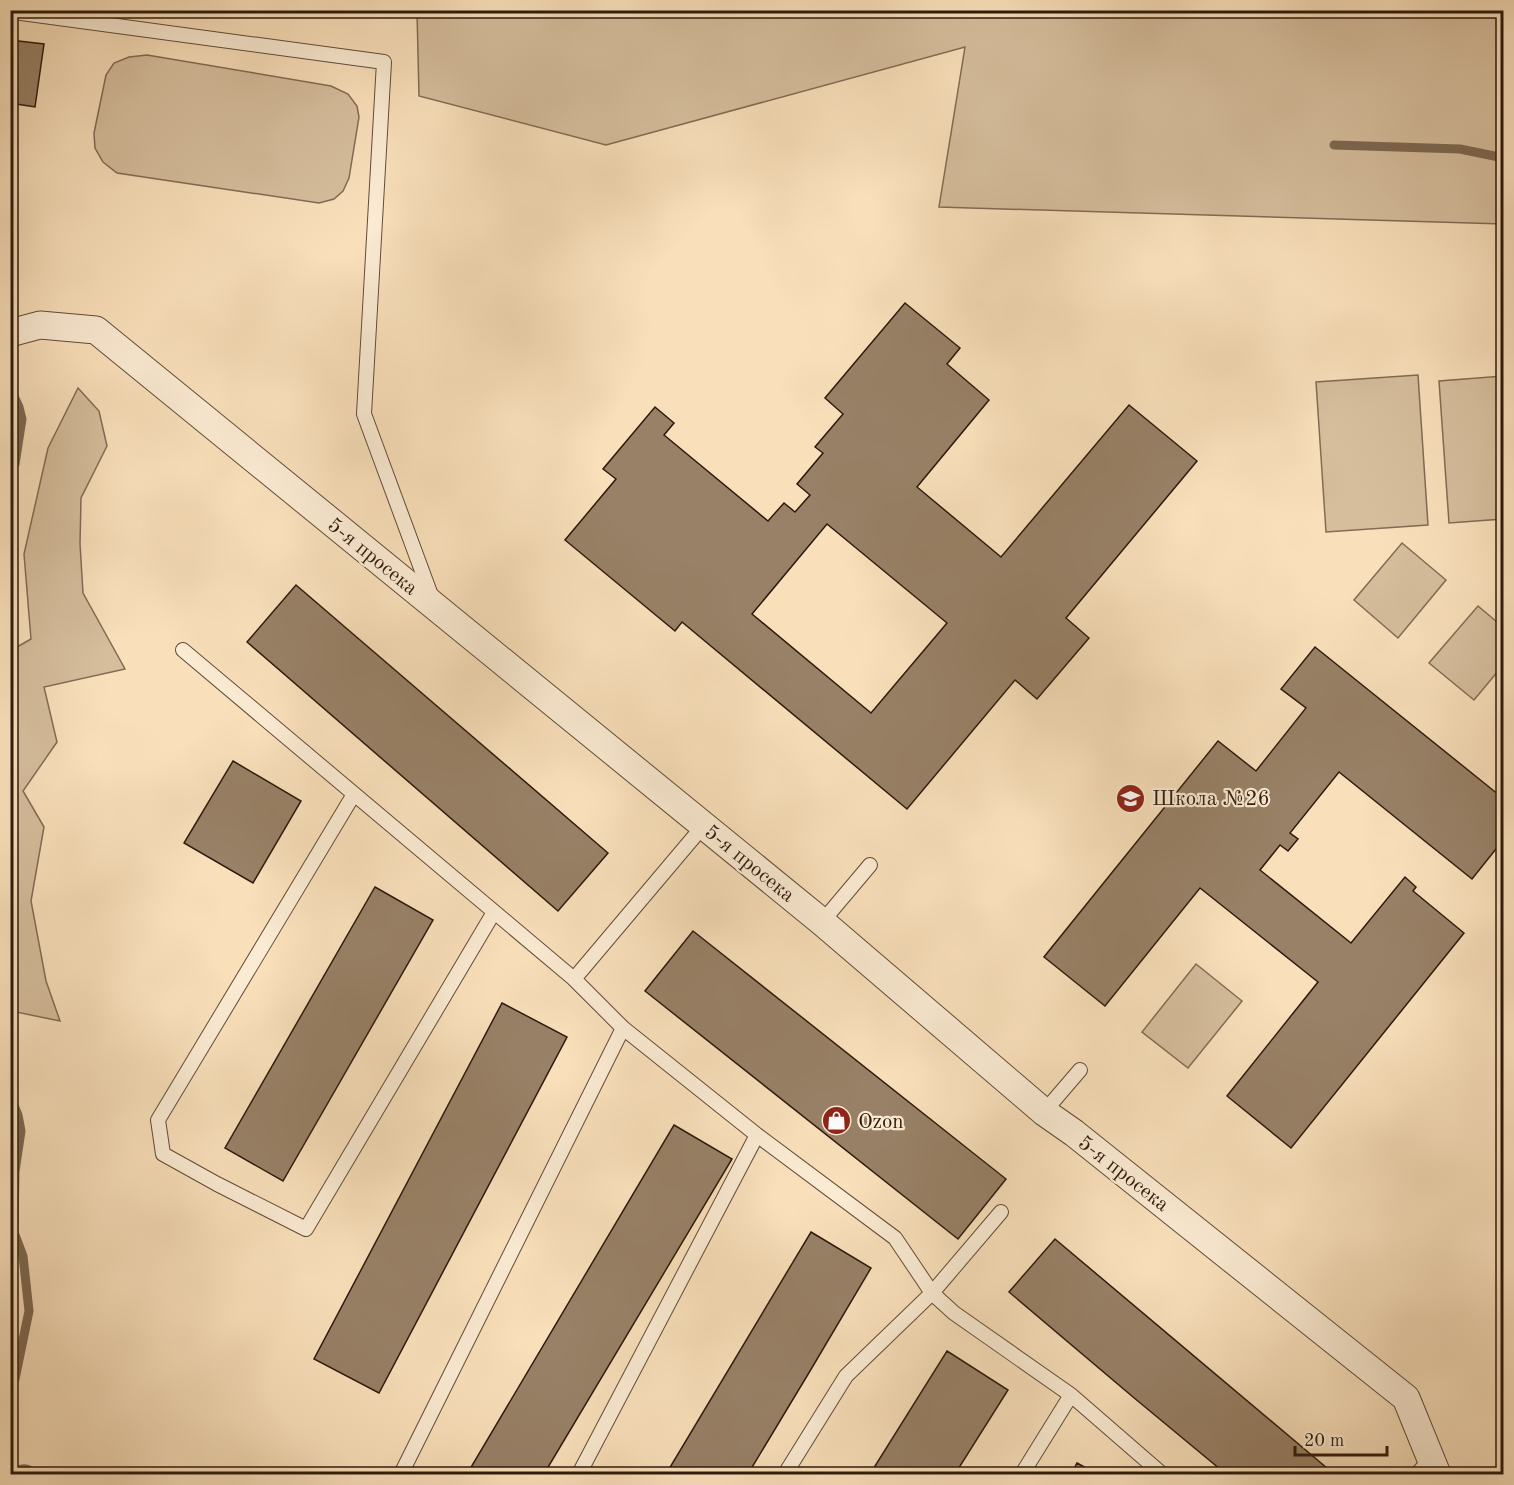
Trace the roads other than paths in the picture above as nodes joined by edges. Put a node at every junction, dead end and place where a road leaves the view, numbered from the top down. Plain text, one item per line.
1 (12, 10) edge
2 (10, 333) edge
3 (435, 606) junction
4 (183, 650) dead end
5 (354, 794) junction
6 (704, 825) junction
7 (870, 865) dead end
8 (494, 912) junction
9 (822, 922) junction
10 (574, 979) junction
11 (622, 1028) junction
12 (1080, 1070) dead end
13 (1044, 1112) junction
14 (758, 1134) junction
15 (1000, 1212) dead end
16 (932, 1293) junction
17 (1071, 1395) junction
18 (1428, 1469) edge
19 (401, 1474) edge
20 (579, 1474) edge
21 (785, 1474) edge
22 (1022, 1474) edge
23 (1162, 1474) edge

1 - 3 lane
2 - 3 street, 5-я просека
3 - 6 street, 5-я просека
4 - 5 lane
5 - 8 lane
5 - 8 lane
6 - 9 street, 5-я просека
6 - 10 lane
7 - 9 lane
8 - 10 lane
9 - 13 street, 5-я просека
10 - 11 lane
11 - 14 lane
11 - 19 lane
12 - 13 lane
13 - 18 street, 5-я просека
14 - 16 lane
14 - 20 lane
15 - 16 lane
16 - 17 lane
16 - 21 lane
17 - 22 lane
17 - 23 lane

